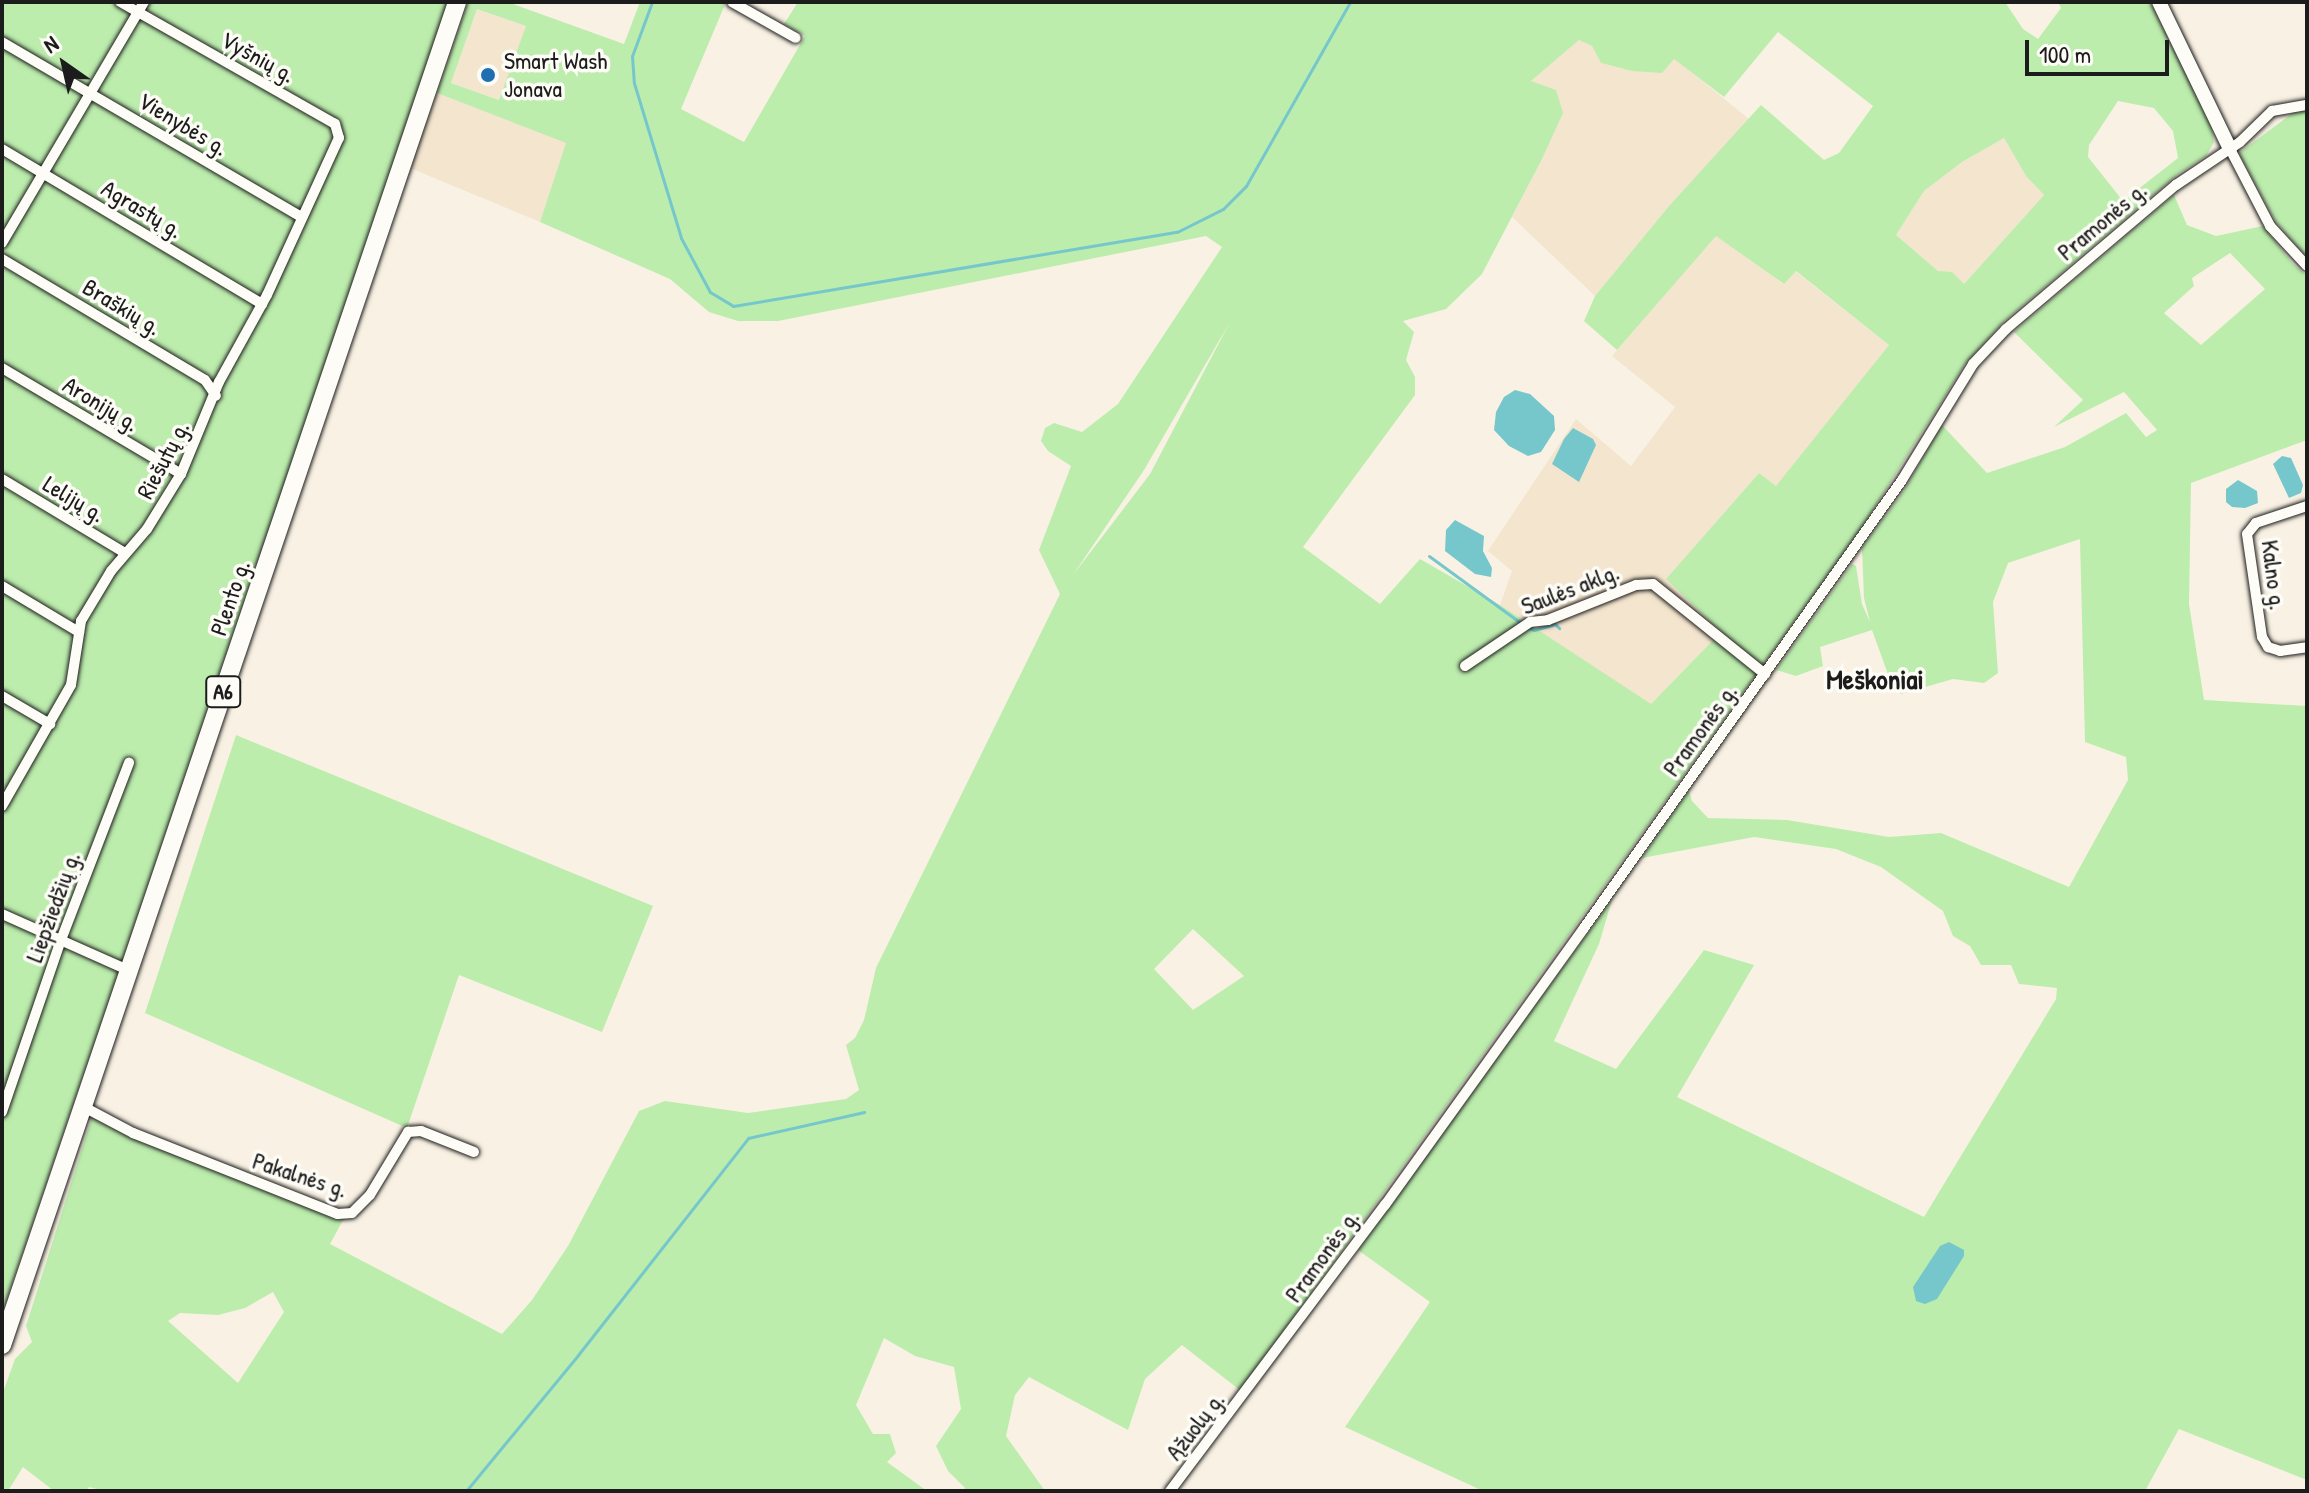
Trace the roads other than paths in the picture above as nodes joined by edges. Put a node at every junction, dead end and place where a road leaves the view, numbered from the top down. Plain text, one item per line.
1 (120, 2) edge
2 (144, 2) edge
3 (457, 2) edge
4 (732, 2) edge
5 (2159, 2) edge
6 (138, 13) junction
7 (796, 38) dead end
8 (2, 42) edge
9 (90, 92) junction
10 (2307, 105) edge
11 (335, 124) joint
12 (2, 149) edge
13 (2230, 149) junction
14 (42, 173) junction
15 (301, 217) junction
16 (2, 243) edge
17 (2, 259) edge
18 (2307, 266) edge
19 (262, 304) junction
20 (2, 368) edge
21 (216, 396) junction
22 (181, 474) junction
23 (2, 479) edge
24 (2307, 506) edge
25 (125, 553) junction
26 (2, 586) edge
27 (79, 632) junction
28 (2307, 647) edge
29 (1465, 666) dead end
30 (1765, 674) junction
31 (2, 696) edge
32 (50, 724) junction
33 (129, 763) dead end
34 (4, 805) edge
35 (2, 914) edge
36 (61, 940) junction
37 (128, 970) junction
38 (82, 1106) junction
39 (2, 1112) edge
40 (474, 1152) dead end
41 (6, 1319) edge
42 (2, 1345) edge
43 (1252, 1385) joint
44 (1170, 1491) edge

1 - 6 street, Vyšnių g.
2 - 6 street
3 - 37 highway, Plento g. / A6
4 - 7 street
5 - 13 main road
6 - 9 street
6 - 11 street, Vyšnių g.
8 - 9 street, Vienybės g.
9 - 14 street
9 - 15 street, Vienybės g.
10 - 13 street, Pramonės g.
11 - 15 street, Riešutų g.
12 - 14 street, Agrastų g.
13 - 18 street
13 - 30 street, Pramonės g.
14 - 16 street
14 - 19 street, Agrastų g.
15 - 19 street, Riešutų g.
17 - 21 street, Braškių g.
19 - 21 street, Riešutų g.
20 - 22 street, Aronijų g.
21 - 22 street, Riešutų g.
22 - 25 street, Riešutų g.
23 - 25 street, Lelijų g.
24 - 28 street, Kalno g.
25 - 27 street, Riešutų g.
26 - 27 street
27 - 32 street, Riešutų g.
29 - 30 street, Saulės aklg.
30 - 43 street, Pramonės g.
31 - 32 street
32 - 34 street, Riešutų g.
33 - 36 street, Liepžiedžių g.
35 - 36 street
36 - 37 street
36 - 39 street, Liepžiedžių g.
37 - 38 highway, Plento g. / A6
38 - 40 street, Pakalnės g.
38 - 41 highway, Plento g. / A6
41 - 42 highway, Plento g. / A6
43 - 44 street, Ąžuolų g.

